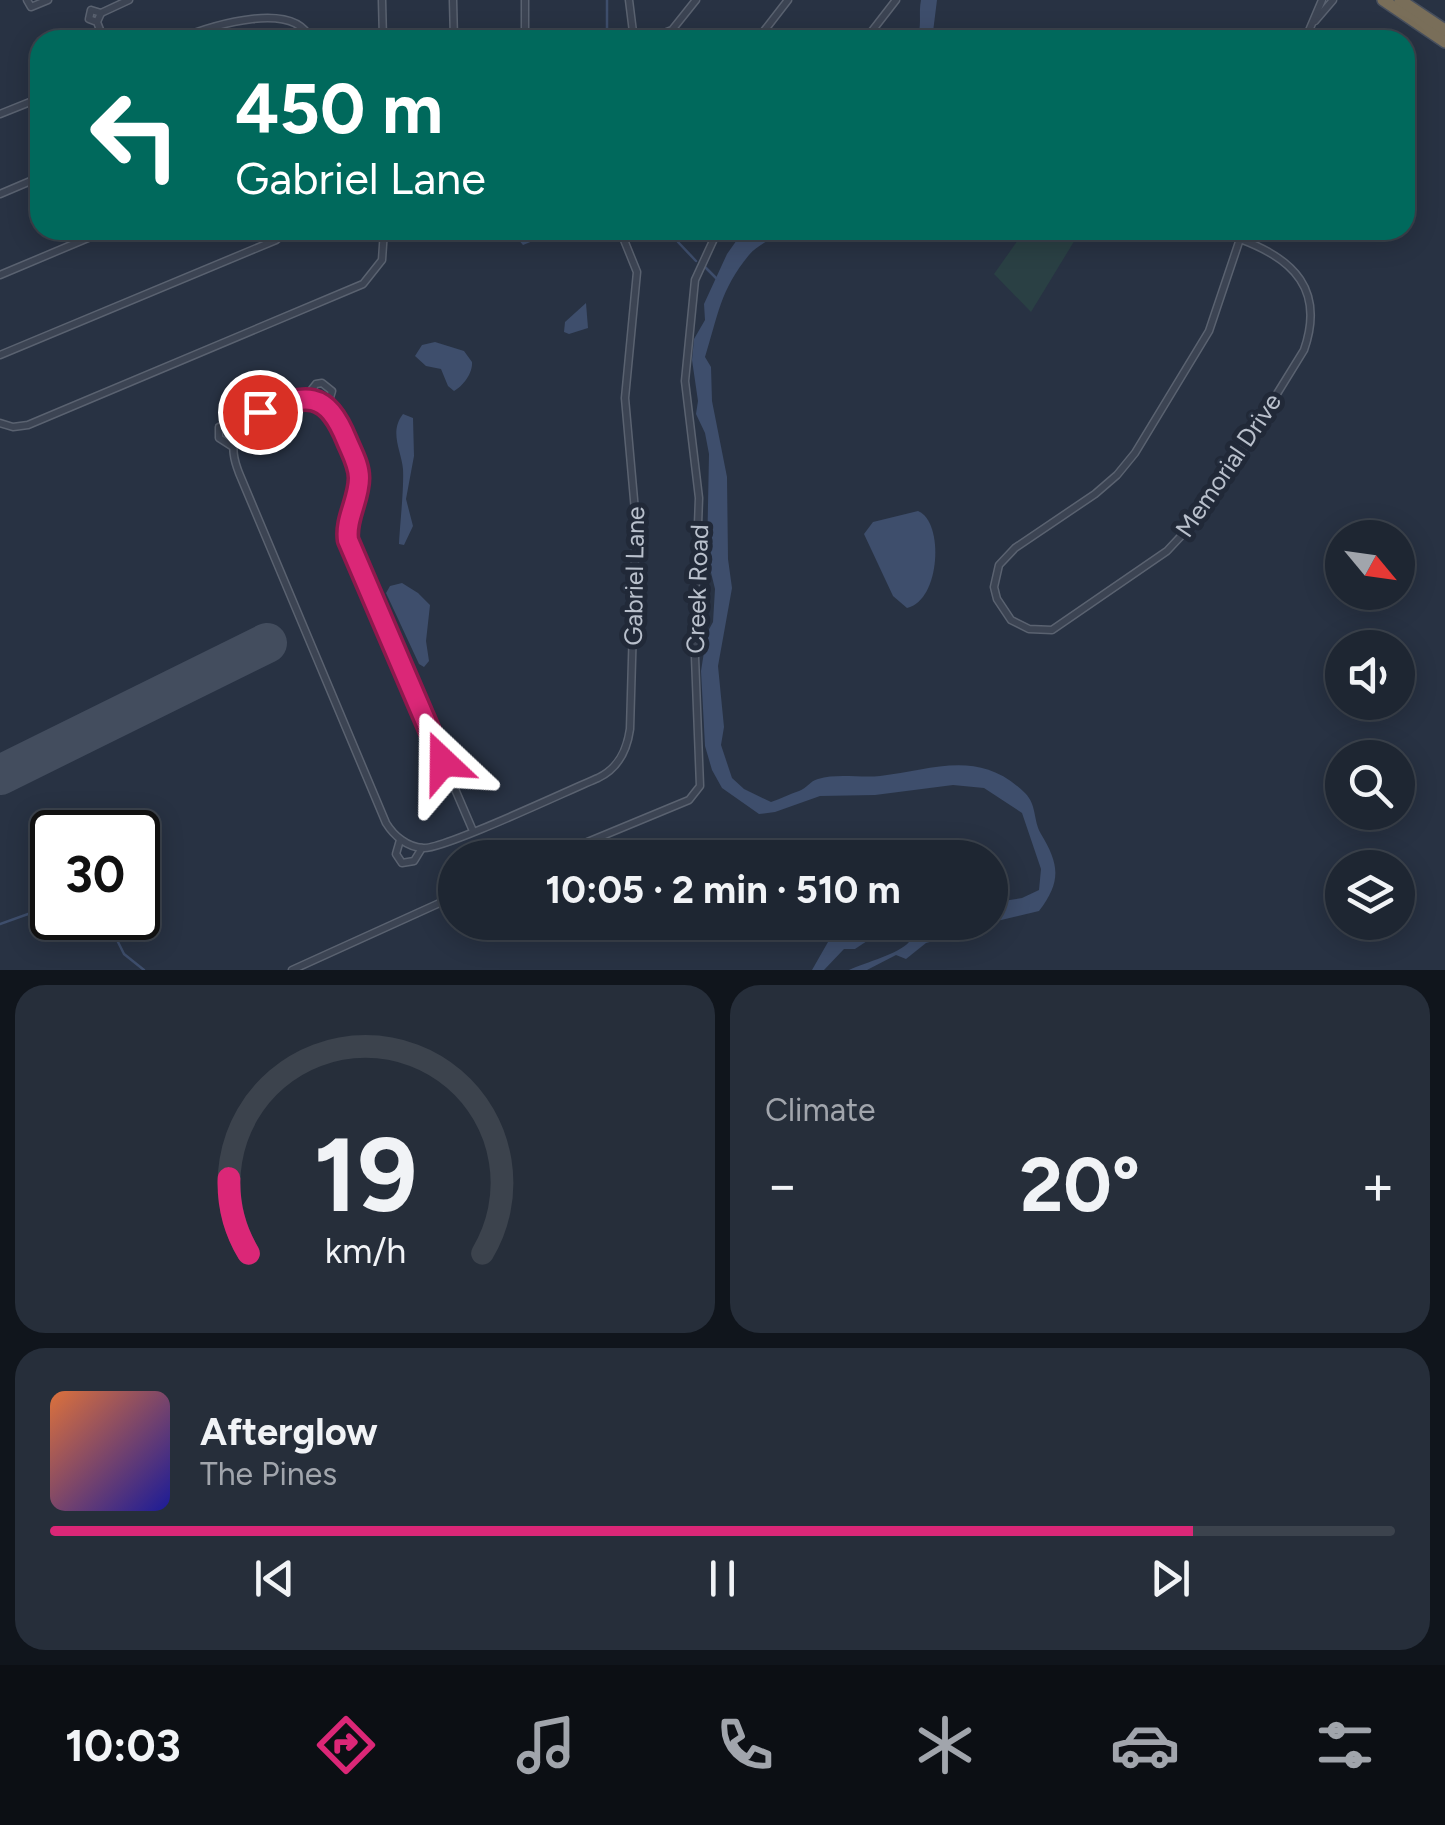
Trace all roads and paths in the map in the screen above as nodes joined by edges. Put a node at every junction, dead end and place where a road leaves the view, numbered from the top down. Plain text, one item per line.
1 (28, 0) edge
2 (48, 0) edge
3 (87, 0) edge
4 (128, 0) edge
5 (382, 0) edge
6 (453, 0) edge
7 (525, 0) edge
8 (630, 0) edge
9 (696, 0) edge
10 (788, 0) edge
11 (896, 0) edge
12 (1322, 0) edge
13 (1332, 0) edge
14 (1383, 0) edge
15 (1400, 0) edge
16 (256, 6) dead end
17 (296, 13) dead end
18 (99, 17) junction
19 (1314, 22) junction
20 (102, 30) edge
21 (200, 30) edge
22 (308, 30) edge
23 (382, 30) edge
24 (454, 30) edge
25 (526, 30) edge
26 (633, 30) edge
27 (672, 30) edge
28 (765, 30) edge
29 (874, 30) edge
30 (1310, 30) edge
31 (1445, 30) edge
32 (1445, 42) edge
33 (30, 102) edge
34 (0, 114) edge
35 (30, 181) edge
36 (0, 194) edge
37 (84, 240) edge
38 (276, 240) edge
39 (383, 240) edge
40 (624, 240) edge
41 (714, 240) edge
42 (1240, 240) edge
43 (1242, 240) edge
44 (0, 275) edge
45 (0, 355) edge
46 (305, 398) junction
47 (327, 406) junction
48 (0, 423) edge
49 (242, 426) junction
50 (233, 447) junction
51 (473, 832) junction
52 (400, 840) junction
53 (592, 840) edge
54 (422, 848) junction
55 (438, 904) edge
56 (292, 970) edge

1 - 2 street
3 - 18 street
4 - 18 street
5 - 23 street
6 - 24 street
7 - 25 street
8 - 26 street
9 - 27 street
10 - 28 street
11 - 29 street
12 - 19 street
13 - 19 street
14 - 32 highway
15 - 31 highway
16 - 21 street
17 - 22 street
18 - 20 street
19 - 30 street
33 - 34 street
35 - 36 street
37 - 44 street
38 - 45 street
39 - 48 street
40 - 51 street, Gabriel Lane
41 - 53 street, Creek Road
42 - 43 street, Memorial Drive
46 - 47 street
46 - 47 street
46 - 49 street
47 - 51 street
49 - 50 street
49 - 50 street
50 - 52 street
51 - 54 street, Gabriel Lane
52 - 54 street
52 - 54 street
55 - 56 street

